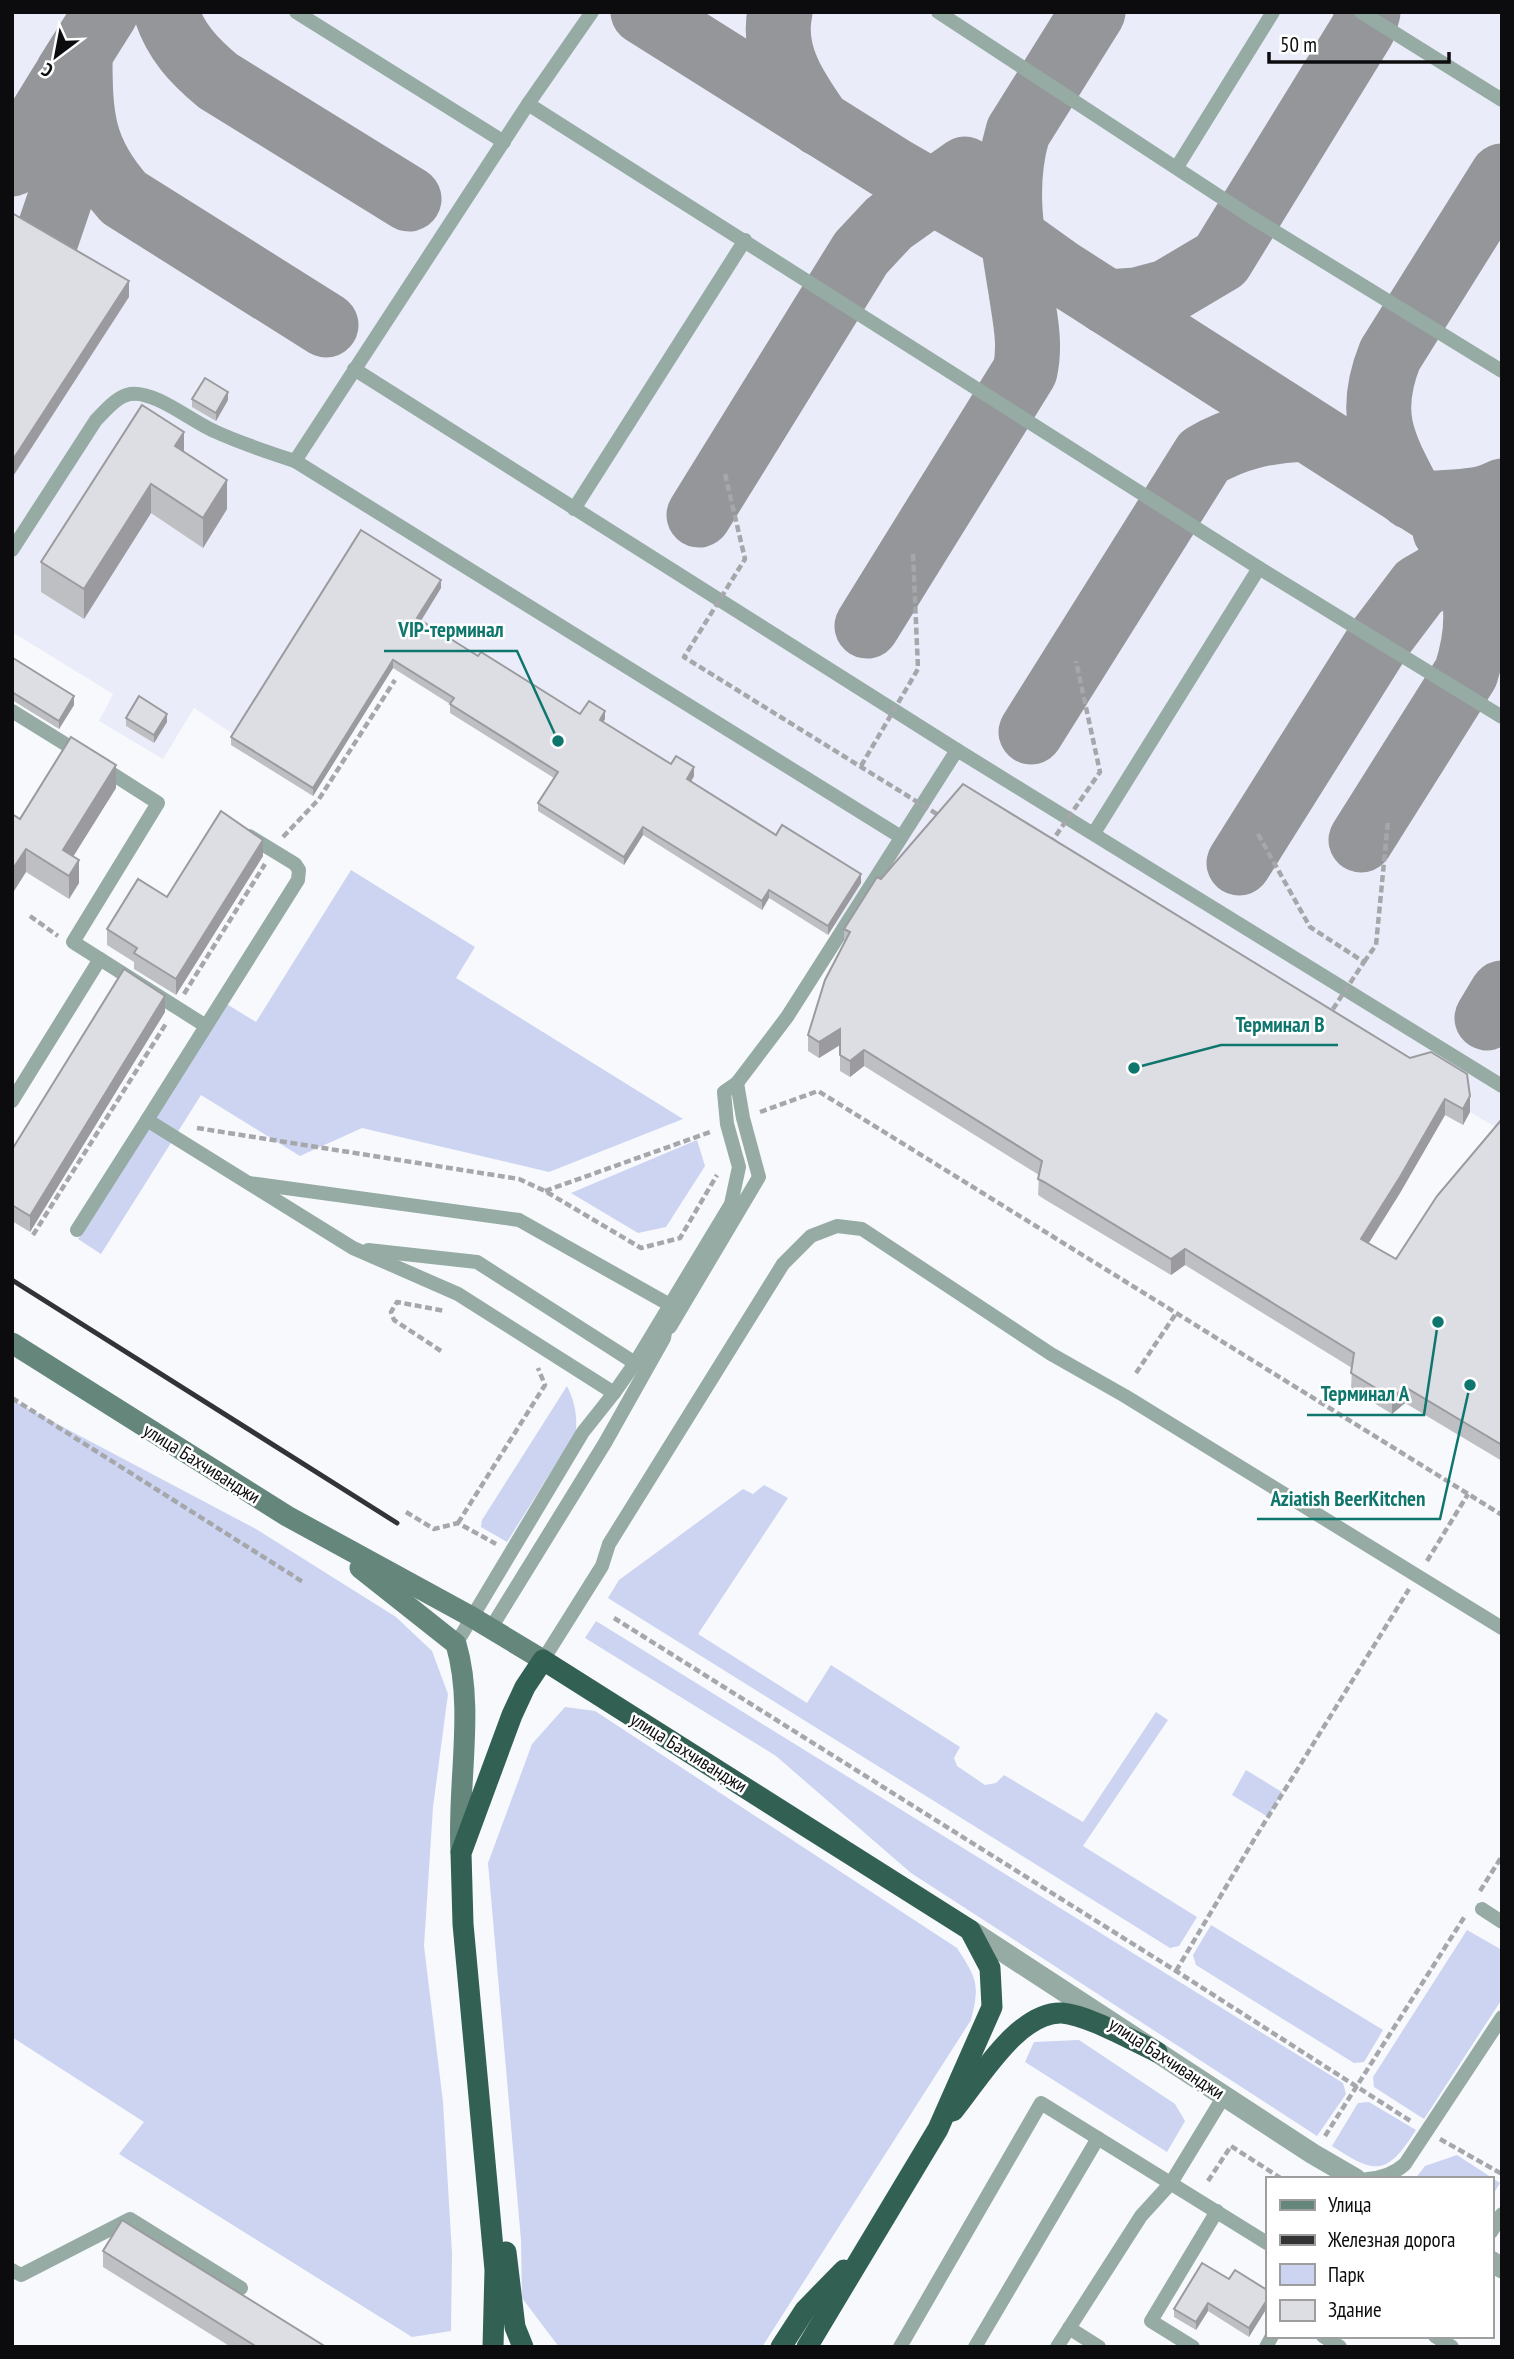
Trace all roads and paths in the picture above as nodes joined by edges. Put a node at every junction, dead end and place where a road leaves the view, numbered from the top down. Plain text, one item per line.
1 (296, 12) edge
2 (592, 12) edge
3 (938, 12) edge
4 (1273, 12) edge
5 (1361, 12) edge
6 (1502, 100) edge
7 (528, 104) junction
8 (504, 142) junction
9 (1177, 167) junction
10 (745, 240) junction
11 (354, 369) junction
12 (1502, 371) edge
13 (295, 461) junction
14 (725, 474) dead end
15 (574, 509) junction
16 (12, 550) edge
17 (913, 553) dead end
18 (1259, 568) junction
19 (1076, 661) dead end
20 (395, 680) dead end
21 (12, 711) edge
22 (1502, 717) edge
23 (957, 750) junction
24 (861, 766) junction
25 (946, 820) edge
26 (1388, 821) dead end
27 (244, 833) edge
28 (1094, 833) junction
29 (1258, 834) dead end
30 (901, 837) junction
31 (273, 850) junction
32 (1046, 851) edge
33 (100, 959) junction
34 (1364, 962) junction
35 (176, 1007) junction
36 (1325, 1022) edge
37 (206, 1026) junction
38 (737, 1083) junction
39 (1502, 1086) edge
40 (12, 1101) edge
41 (743, 1118) junction
42 (147, 1120) junction
43 (186, 1127) dead end
44 (718, 1138) dead end
45 (718, 1174) dead end
46 (249, 1183) junction
47 (545, 1191) junction
48 (77, 1230) dead end
49 (33, 1235) edge
50 (353, 1248) junction
51 (670, 1306) junction
52 (449, 1311) dead end
53 (1177, 1312) junction
54 (664, 1338) junction
55 (12, 1343) edge
56 (441, 1351) dead end
57 (528, 1361) dead end
58 (635, 1363) junction
59 (1136, 1373) dead end
60 (614, 1393) junction
61 (12, 1398) edge
62 (1468, 1494) junction
63 (406, 1512) dead end
64 (1502, 1515) edge
65 (287, 1516) junction
66 (458, 1523) junction
67 (502, 1548) dead end
68 (1418, 1576) junction
69 (303, 1582) dead end
70 (470, 1616) junction
71 (614, 1618) dead end
72 (491, 1628) junction
73 (1502, 1628) edge
74 (456, 1644) junction
75 (543, 1660) junction
76 (461, 1853) junction
77 (1502, 1856) edge
78 (1480, 1902) joint
79 (1465, 1915) dead end
80 (1502, 1922) edge
81 (970, 1930) junction
82 (1176, 1971) junction
83 (1502, 2017) edge
84 (1157, 2052) junction
85 (1357, 2087) junction
86 (1224, 2096) junction
87 (480, 2124) junction
88 (938, 2129) junction
89 (1427, 2132) junction
90 (1098, 2138) junction
91 (1313, 2154) junction
92 (1502, 2174) edge
93 (1279, 2177) edge
94 (1358, 2177) edge
95 (1382, 2177) edge
96 (1208, 2181) dead end
97 (1171, 2183) junction
98 (1217, 2211) junction
99 (1266, 2242) edge
100 (865, 2250) junction
101 (12, 2270) edge
102 (241, 2288) dead end
103 (1069, 2328) junction
104 (493, 2347) edge
105 (523, 2347) edge
106 (781, 2347) edge
107 (807, 2347) edge
108 (900, 2347) edge
109 (975, 2347) edge
110 (1057, 2347) edge
111 (1099, 2347) edge
112 (1193, 2347) edge

1 - 8 lane
2 - 7 lane
3 - 9 lane
4 - 9 lane
5 - 6 lane
7 - 8 lane
7 - 10 lane
8 - 11 lane
9 - 12 lane
10 - 15 lane
10 - 18 lane
11 - 13 lane
11 - 15 lane
13 - 16 lane
13 - 30 lane
14 - 24 path, bridge
15 - 23 lane
17 - 24 path, bridge
18 - 22 lane
18 - 28 lane
19 - 32 path, bridge
20 - 31 path
21 - 33 lane
23 - 28 lane
23 - 30 lane
24 - 25 path, bridge
26 - 34 path
27 - 31 lane
28 - 39 lane
29 - 34 path, bridge
30 - 38 lane
31 - 35 path
31 - 37 lane
33 - 35 lane
33 - 40 lane
34 - 36 path, bridge
35 - 37 lane
35 - 49 path
37 - 42 lane
38 - 41 lane
38 - 51 lane
41 - 53 path
41 - 54 lane
42 - 46 lane
42 - 48 lane
43 - 47 path
44 - 47 path
45 - 47 path
46 - 50 lane
46 - 51 lane
50 - 58 lane
50 - 60 lane
51 - 54 lane
51 - 58 lane
52 - 56 path
53 - 59 path
53 - 62 path
54 - 72 lane
55 - 65 main road, улица Бахчиванджи
57 - 66 path
58 - 60 lane
60 - 70 lane
61 - 69 path
62 - 64 path
62 - 68 path
63 - 66 path
65 - 70 main road, улица Бахчиванджи
65 - 74 main road
66 - 67 path
68 - 73 lane
68 - 75 lane
68 - 82 path
70 - 72 main road, улица Бахчиванджи
70 - 74 lane
71 - 82 path
72 - 75 main road, улица Бахчиванджи
74 - 76 main road
75 - 76 highway
75 - 81 highway, улица Бахчиванджи
76 - 87 highway
77 - 78 path
78 - 80 lane
79 - 85 path
81 - 84 street, улица Бахчиванджи
81 - 88 highway
82 - 85 path
83 - 89 lane
84 - 86 street, улица Бахчиванджи
84 - 88 highway
85 - 89 path
85 - 91 path
86 - 91 street, улица Бахчиванджи
86 - 97 lane
87 - 104 highway
87 - 105 highway
88 - 100 highway
89 - 92 path
89 - 95 lane
90 - 97 lane
90 - 108 lane
90 - 109 lane
91 - 94 street, улица Бахчиванджи
93 - 96 path
97 - 98 lane
97 - 103 lane
98 - 99 lane
98 - 112 lane
100 - 106 highway
100 - 107 highway
101 - 102 lane
103 - 110 lane
103 - 111 lane

